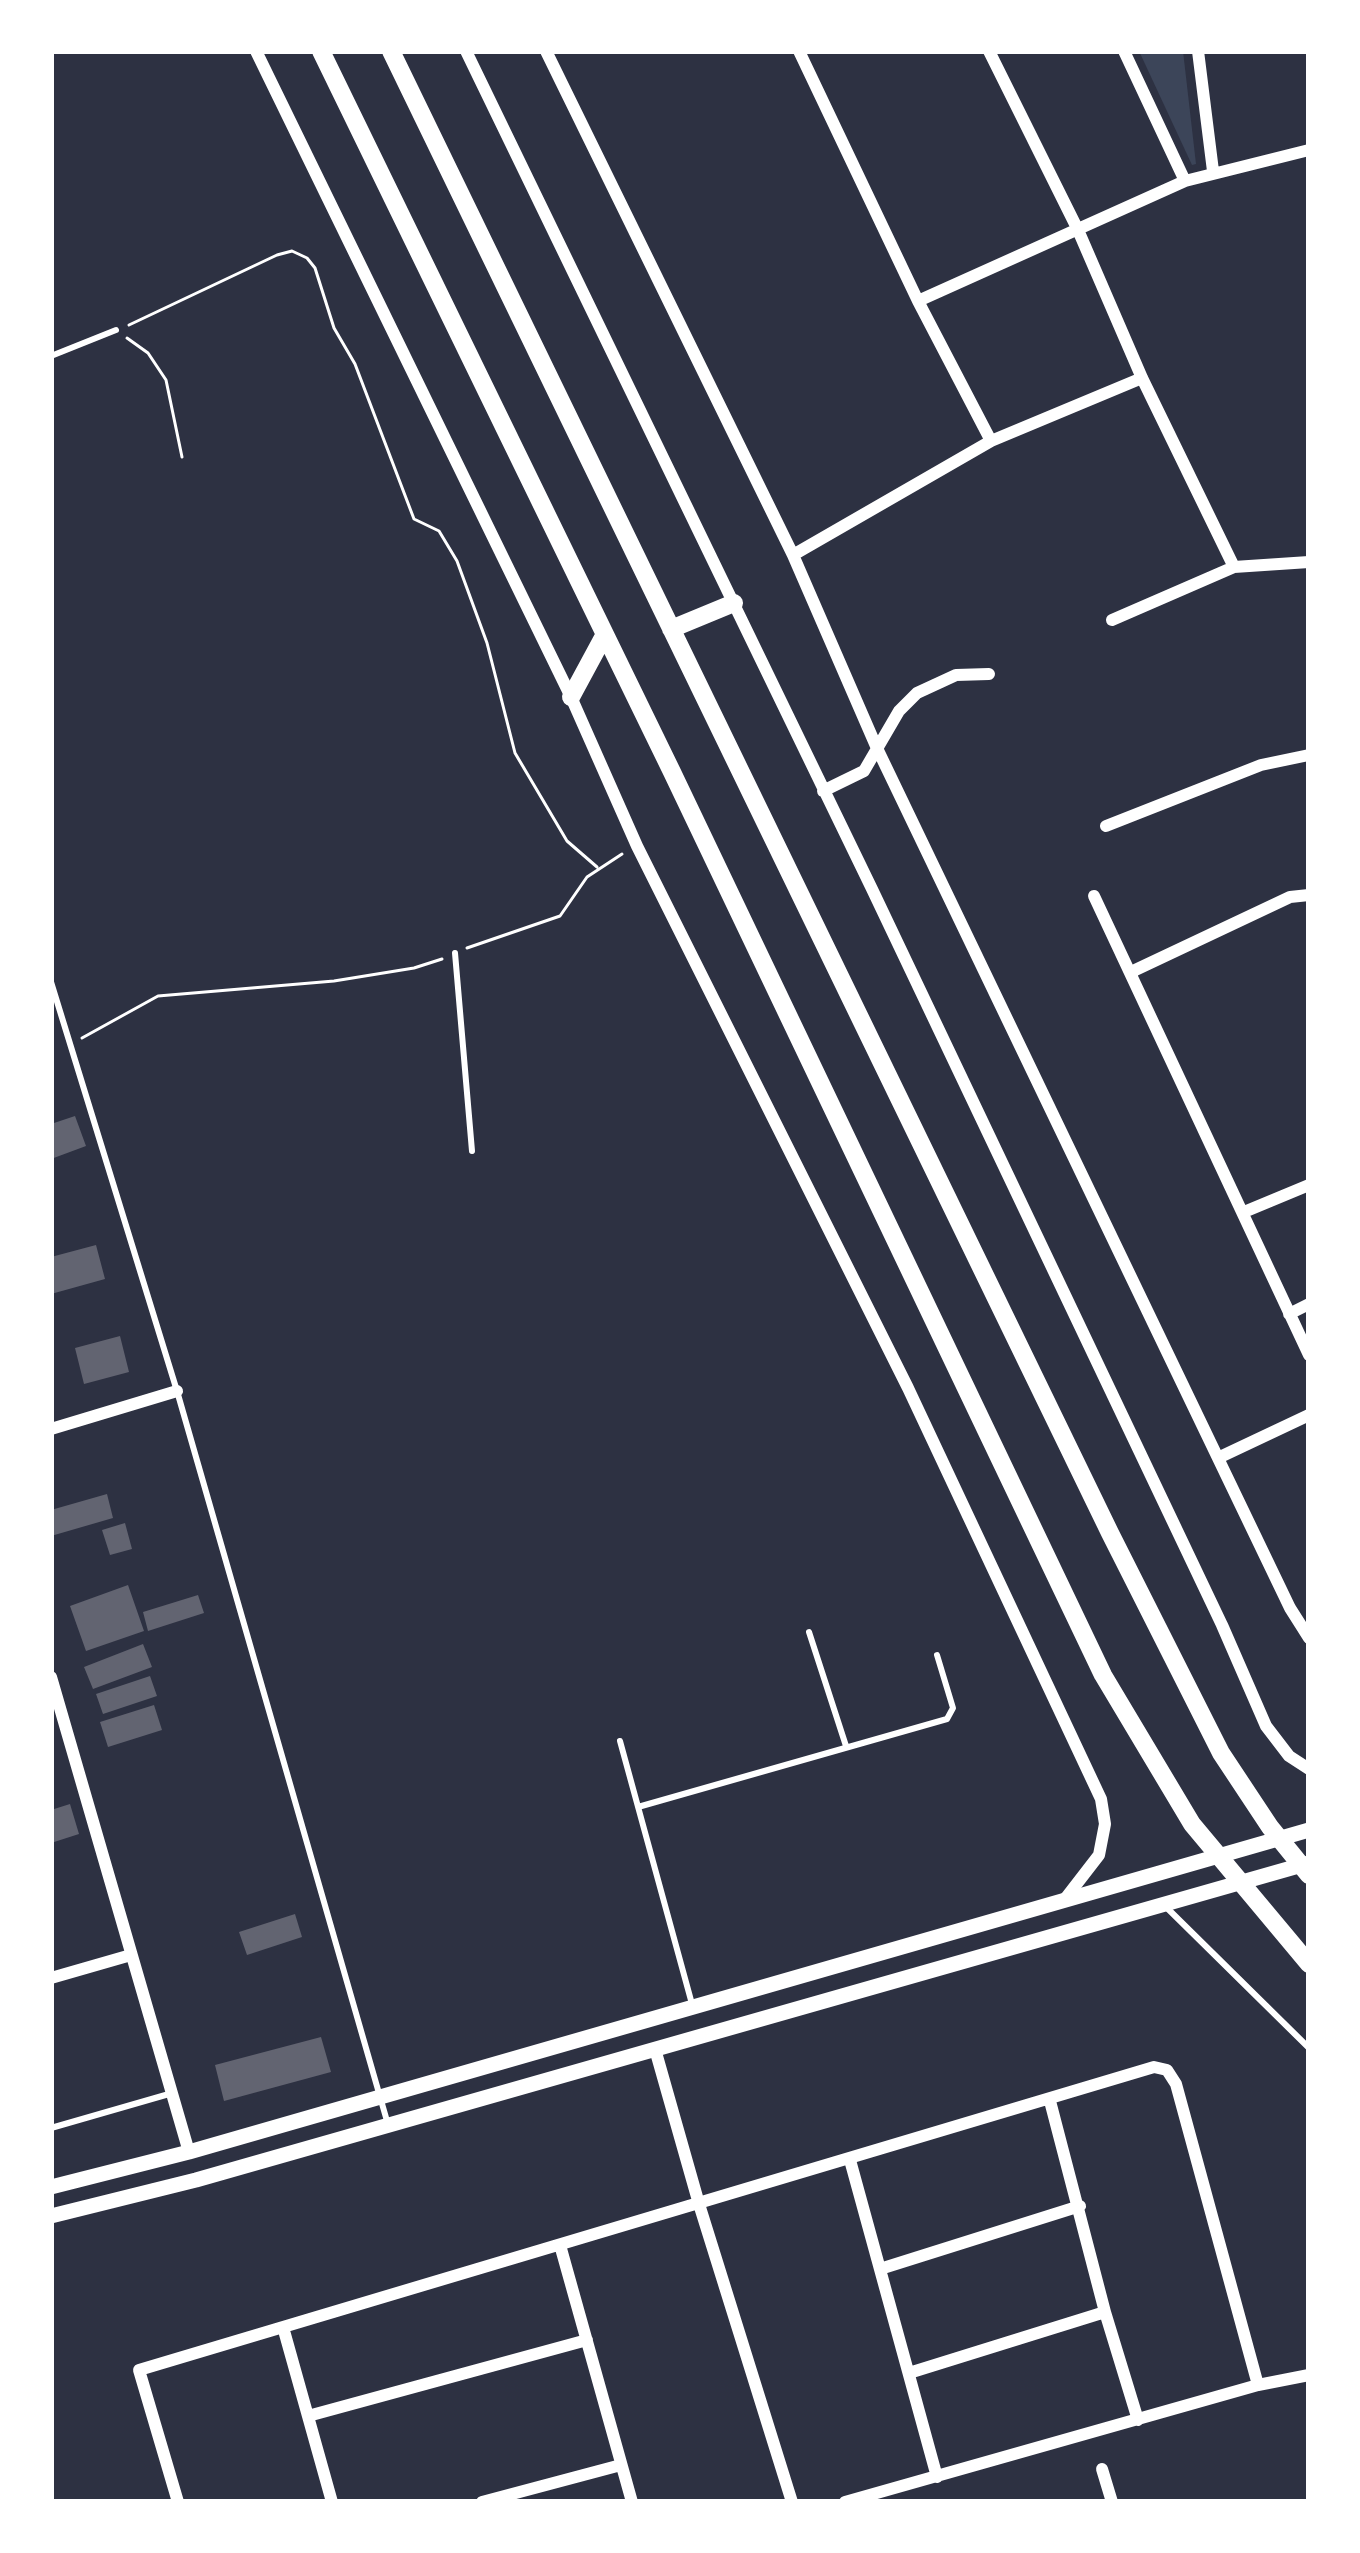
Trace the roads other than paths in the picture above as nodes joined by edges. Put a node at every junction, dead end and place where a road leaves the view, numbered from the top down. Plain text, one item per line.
1 (256, 51) edge
2 (321, 51) edge
3 (391, 51) edge
4 (466, 51) edge
5 (546, 51) edge
6 (799, 51) edge
7 (988, 51) edge
8 (1124, 51) edge
9 (1198, 51) edge
10 (1309, 150) edge
11 (1213, 171) junction
12 (1185, 181) junction
13 (1078, 230) junction
14 (918, 302) junction
15 (116, 330) road end
16 (51, 356) edge
17 (1142, 378) junction
18 (991, 441) junction
19 (793, 555) junction
20 (1309, 562) edge
21 (1234, 567) junction
22 (734, 603) junction
23 (1112, 620) dead end
24 (671, 629) junction
25 (605, 634) junction
26 (989, 674) dead end
27 (571, 697) junction
28 (876, 746) junction
29 (1309, 754) edge
30 (824, 790) junction
31 (1106, 826) dead end
32 (1309, 895) edge
33 (1094, 896) dead end
34 (455, 953) road end
35 (1131, 972) junction
36 (51, 982) edge
37 (472, 1151) dead end
38 (1309, 1185) edge
39 (1244, 1213) junction
40 (1309, 1304) edge
41 (1289, 1313) junction
42 (1309, 1354) edge
43 (178, 1391) junction
44 (1309, 1415) edge
45 (51, 1429) edge
46 (1220, 1457) junction
47 (809, 1632) dead end
48 (1309, 1637) edge
49 (938, 1655) dead end
50 (51, 1677) edge
51 (620, 1741) dead end
52 (846, 1745) junction
53 (1309, 1769) edge
54 (638, 1807) junction
55 (1309, 1830) edge
56 (1309, 1864) edge
57 (1309, 1875) edge
58 (1065, 1900) junction
59 (1165, 1905) junction
60 (131, 1955) junction
61 (1309, 1964) edge
62 (51, 1978) edge
63 (693, 2007) junction
64 (1309, 2048) edge
65 (655, 2049) junction
66 (172, 2093) junction
67 (380, 2097) junction
68 (1050, 2101) junction
69 (388, 2124) junction
70 (51, 2128) edge
71 (188, 2152) junction
72 (850, 2160) junction
73 (51, 2187) edge
74 (699, 2204) junction
75 (1080, 2206) junction
76 (51, 2216) edge
77 (560, 2246) junction
78 (880, 2269) junction
79 (1105, 2312) junction
80 (283, 2327) junction
81 (586, 2340) junction
82 (909, 2373) junction
83 (1309, 2375) edge
84 (1258, 2385) junction
85 (308, 2416) junction
86 (1138, 2420) junction
87 (621, 2464) junction
88 (1102, 2469) dead end
89 (937, 2477) junction
90 (178, 2502) edge
91 (332, 2502) edge
92 (482, 2502) edge
93 (632, 2502) edge
94 (792, 2502) edge
95 (845, 2502) edge
96 (1112, 2502) edge

1 - 27 street
2 - 25 main road
3 - 24 main road
4 - 22 street
5 - 19 street
6 - 14 street
7 - 13 street
8 - 12 street
9 - 11 street
10 - 11 street
11 - 12 street
12 - 13 street
13 - 14 street
13 - 17 street
14 - 18 street
15 - 16 lane
17 - 18 street
17 - 21 street
18 - 19 street
19 - 28 street
20 - 21 street
21 - 23 street
22 - 24 main road
22 - 30 street
24 - 57 main road
25 - 27 main road
25 - 61 main road
26 - 28 street
27 - 58 street
28 - 30 street
28 - 46 street
29 - 31 street
30 - 53 street
32 - 35 street
33 - 35 street
34 - 37 lane
35 - 39 street
36 - 43 lane
38 - 39 street
39 - 41 street
40 - 41 street
41 - 42 street
43 - 45 street
43 - 67 lane
44 - 46 street
46 - 48 street
47 - 52 lane
49 - 52 lane
50 - 60 street
51 - 54 lane
52 - 54 lane
54 - 63 lane
55 - 58 street
56 - 59 street
58 - 63 street
59 - 64 lane
59 - 65 street
60 - 62 street
60 - 66 street
63 - 67 street
65 - 69 street
65 - 74 street
66 - 70 lane
66 - 71 street
67 - 69 lane
67 - 71 street
68 - 72 street
68 - 75 street
68 - 84 street
69 - 76 street
71 - 73 street
72 - 74 street
72 - 78 street
74 - 77 street
74 - 94 street
75 - 78 street
75 - 79 street
77 - 80 street
77 - 81 street
78 - 82 street
79 - 82 street
79 - 86 street
80 - 85 street
80 - 90 street
81 - 85 street
81 - 87 street
82 - 89 street
83 - 84 street
84 - 86 street
85 - 91 street
86 - 89 street
87 - 92 street
87 - 93 street
88 - 96 street
89 - 95 street

